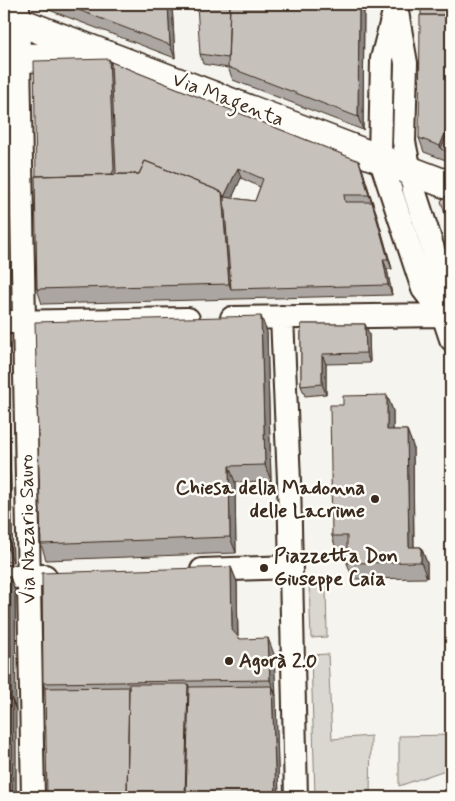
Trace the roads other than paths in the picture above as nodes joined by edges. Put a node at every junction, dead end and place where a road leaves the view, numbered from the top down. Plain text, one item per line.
1 (396, 4) edge
2 (14, 14) edge
3 (11, 57) edge
4 (116, 57) junction
5 (380, 158) junction
6 (410, 170) junction
7 (451, 186) edge
8 (444, 315) junction
9 (282, 317) junction
10 (14, 322) edge
11 (451, 339) edge
12 (291, 567) junction
13 (178, 571) edge
14 (69, 575) edge
15 (4, 577) edge
16 (30, 577) junction
17 (33, 797) edge
18 (296, 797) edge

1 - 5 street
1 - 6 street
2 - 3 street, Via Nazario Sauro
2 - 4 street, Via Magenta
3 - 4 street
3 - 10 street, Via Nazario Sauro
4 - 5 street, Via Magenta
5 - 6 street, Via Magenta
5 - 8 street
6 - 7 street, Via Magenta
6 - 8 street
8 - 9 street
8 - 11 street
9 - 10 street
9 - 12 street
10 - 16 street, Via Nazario Sauro
12 - 13 street
12 - 18 street
14 - 16 street
15 - 16 street
16 - 17 street, Via Nazario Sauro

